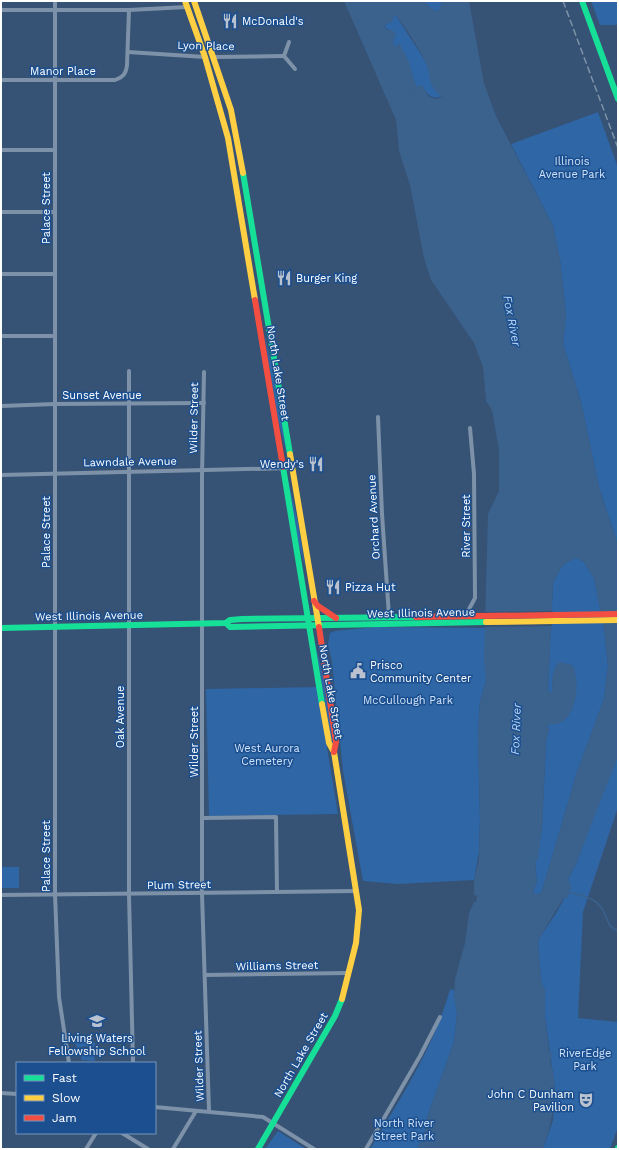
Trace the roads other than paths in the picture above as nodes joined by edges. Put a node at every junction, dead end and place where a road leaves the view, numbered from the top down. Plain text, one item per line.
1 (55, 1) edge
2 (194, 1) edge
3 (582, 1) edge
4 (186, 4) edge
5 (55, 9) junction
6 (1, 10) edge
7 (129, 10) junction
8 (289, 42) dead end
9 (128, 52) junction
10 (284, 56) junction
11 (205, 57) junction
12 (213, 57) junction
13 (295, 69) dead end
14 (1, 80) edge
15 (55, 80) junction
16 (618, 99) edge
17 (1, 150) edge
18 (55, 150) junction
19 (1, 212) edge
20 (55, 212) junction
21 (1, 274) edge
22 (55, 274) junction
23 (1, 336) edge
24 (55, 336) junction
25 (129, 372) dead end
26 (204, 372) dead end
27 (204, 403) junction
28 (54, 404) junction
29 (129, 404) junction
30 (1, 406) edge
31 (378, 416) dead end
32 (470, 428) dead end
33 (283, 468) junction
34 (292, 468) junction
35 (202, 470) junction
36 (128, 472) junction
37 (54, 473) junction
38 (1, 475) edge
39 (314, 601) junction
40 (618, 614) edge
41 (389, 616) junction
42 (600, 617) junction
43 (307, 618) junction
44 (316, 618) junction
45 (336, 618) junction
46 (467, 619) junction
47 (618, 620) edge
48 (202, 623) junction
49 (226, 623) junction
50 (128, 625) junction
51 (55, 626) junction
52 (308, 626) junction
53 (318, 626) junction
54 (1, 628) edge
55 (334, 752) junction
56 (203, 818) junction
57 (357, 891) junction
58 (277, 892) junction
59 (55, 894) junction
60 (202, 894) junction
61 (1, 895) edge
62 (129, 895) junction
63 (348, 973) junction
64 (205, 975) junction
65 (440, 1017) dead end
66 (69, 1062) edge
67 (133, 1062) edge
68 (1, 1093) edge
69 (16, 1094) edge
70 (156, 1107) edge
71 (196, 1111) junction
72 (209, 1112) junction
73 (274, 1123) junction
74 (95, 1134) edge
75 (124, 1134) edge
76 (86, 1149) edge
77 (148, 1149) edge
78 (173, 1149) edge
79 (258, 1149) edge
80 (314, 1149) edge
81 (366, 1149) edge

1 - 5 street, Palace Street
2 - 12 main road, North Lake Street
3 - 16 main road
4 - 7 street
4 - 11 main road, North Lake Street
5 - 6 street
5 - 7 street
5 - 15 street, Palace Street
7 - 9 street
8 - 10 street
9 - 11 street, Lyon Place
9 - 15 street, Manor Place
10 - 12 street, Lyon Place
10 - 13 street
11 - 12 street, Lyon Place
11 - 33 main road, North Lake Street
12 - 34 main road, North Lake Street
14 - 15 street, Manor Place
15 - 18 street, Palace Street
17 - 18 street
18 - 20 street, Palace Street
19 - 20 street
20 - 22 street, Palace Street
21 - 22 street
22 - 24 street, Palace Street
23 - 24 street
24 - 28 street, Palace Street
25 - 29 street, Oak Avenue
26 - 27 street, Wilder Street
27 - 29 street, Sunset Avenue
27 - 35 street, Wilder Street
28 - 29 street, Sunset Avenue
28 - 30 street, Sunset Avenue
28 - 37 street, Palace Street
29 - 36 street, Oak Avenue
31 - 41 street, Orchard Avenue
32 - 46 street, River Street
33 - 34 street, Lawndale Avenue
33 - 35 street, Lawndale Avenue
33 - 43 main road, North Lake Street
34 - 39 main road, North Lake Street
35 - 36 street, Lawndale Avenue
35 - 48 street, Wilder Street
36 - 37 street, Lawndale Avenue
36 - 50 street, Oak Avenue
37 - 38 street, Lawndale Avenue
37 - 51 street, Palace Street
39 - 44 main road, North Lake Street
39 - 45 main road
40 - 42 main road, West Illinois Avenue
41 - 45 main road, West Illinois Avenue
41 - 46 main road, West Illinois Avenue
42 - 46 main road, West Illinois Avenue
42 - 47 main road, West Illinois Avenue
43 - 44 main road, West Illinois Avenue
43 - 49 main road, West Illinois Avenue
43 - 52 main road, North Lake Street
44 - 45 main road, West Illinois Avenue
44 - 53 main road, North Lake Street
46 - 53 main road, West Illinois Avenue
48 - 49 main road, West Illinois Avenue
48 - 50 main road, West Illinois Avenue
48 - 56 street, Wilder Street
49 - 52 main road, West Illinois Avenue
50 - 51 main road, West Illinois Avenue
50 - 62 street, Oak Avenue
51 - 54 main road, West Illinois Avenue
51 - 59 street, Palace Street
52 - 53 main road, West Illinois Avenue
52 - 55 main road, North Lake Street
53 - 55 main road, North Lake Street
55 - 57 main road, North Lake Street
56 - 58 street
56 - 60 street, Wilder Street
57 - 58 street, Plum Street
57 - 63 main road, North Lake Street
58 - 60 street, Plum Street
59 - 61 street, Plum Street
59 - 62 street, Plum Street
59 - 66 street, Palace Street
60 - 62 street, Plum Street
60 - 64 street, Wilder Street
62 - 67 street, Oak Avenue
63 - 64 street, Williams Street
63 - 73 main road, North Lake Street
64 - 72 street, Wilder Street
65 - 81 street
68 - 69 street
70 - 71 street
71 - 72 street
71 - 78 street, Wilder Street
72 - 73 street
73 - 79 main road, North Lake Street
73 - 80 street
74 - 76 street
75 - 77 street

